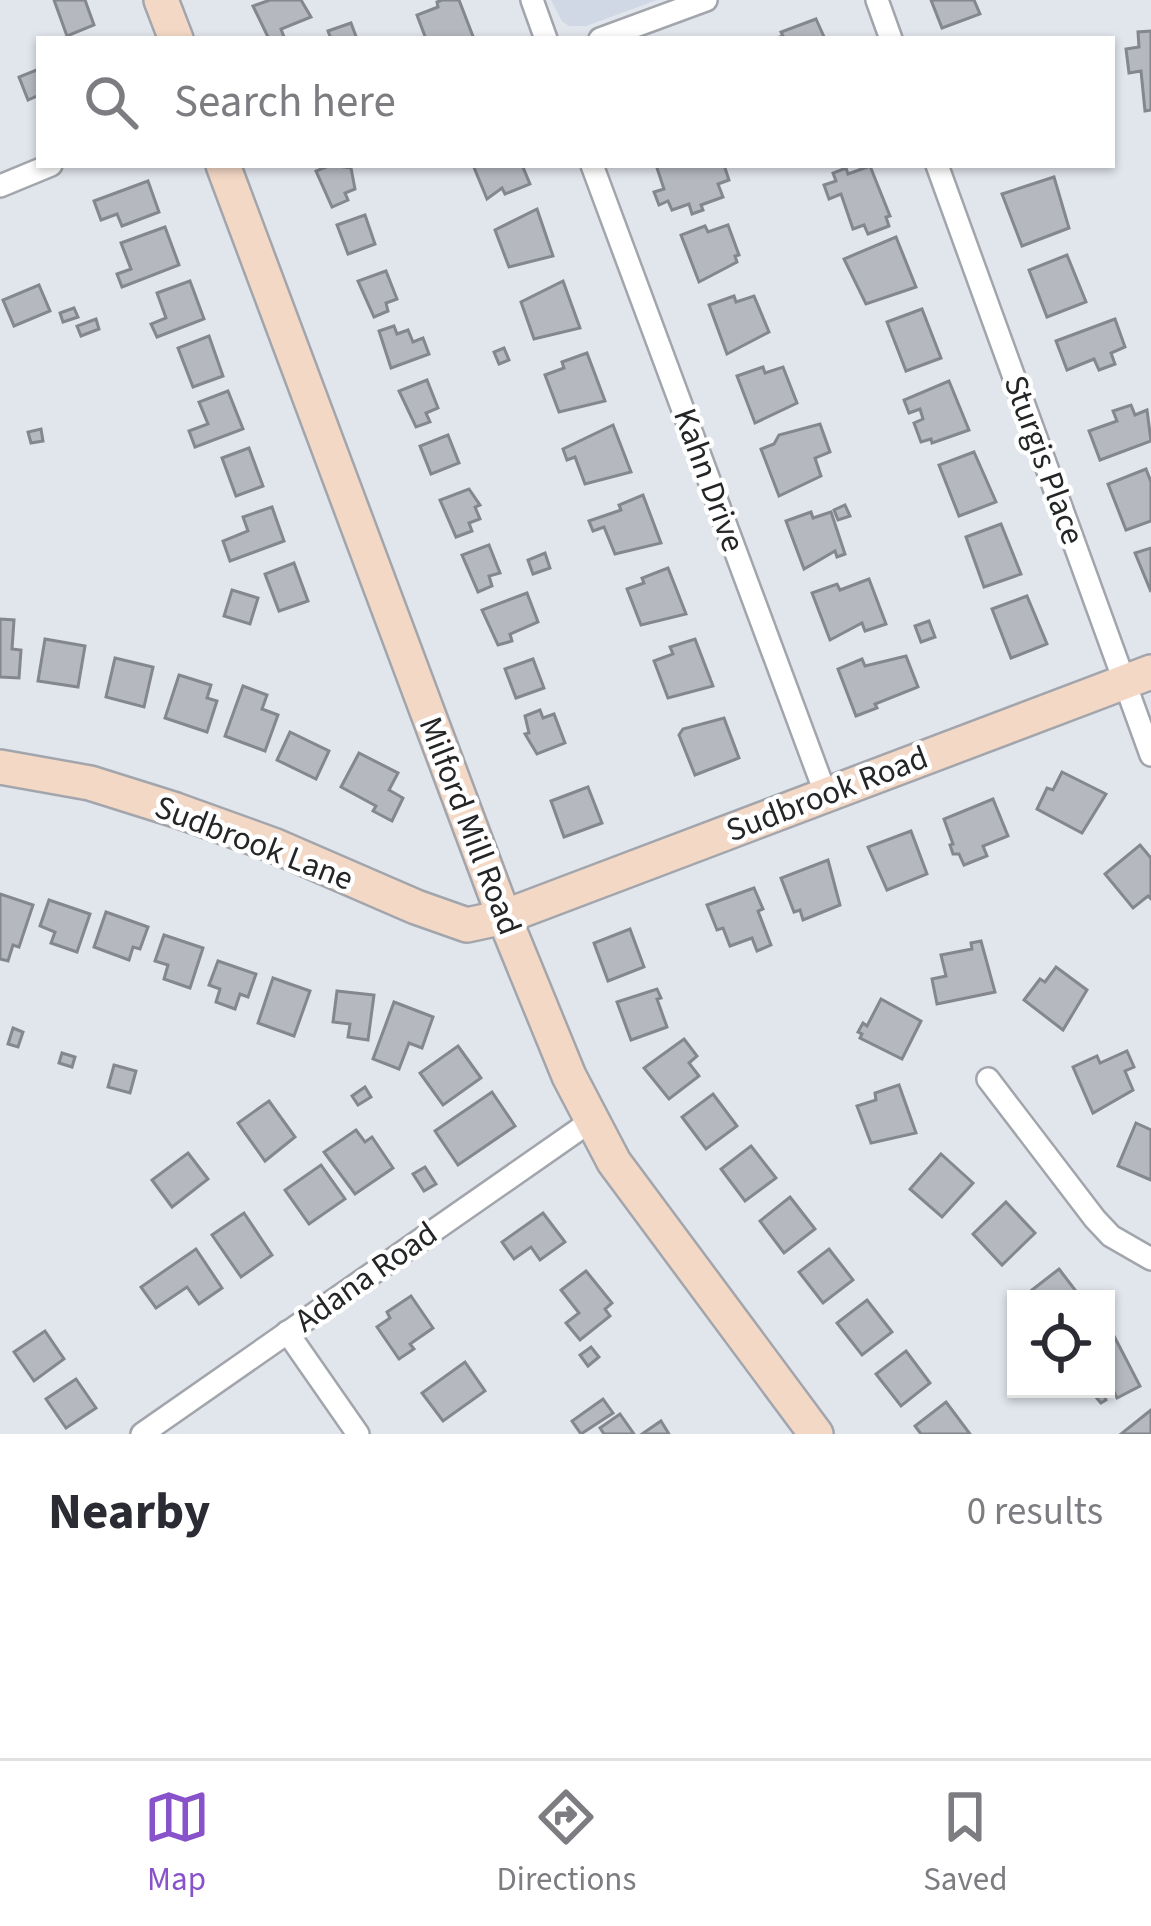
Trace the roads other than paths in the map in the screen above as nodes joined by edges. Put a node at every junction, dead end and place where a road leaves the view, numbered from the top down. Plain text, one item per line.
1 (160, 0) edge
2 (532, 0) edge
3 (706, 0) edge
4 (877, 0) edge
5 (175, 36) edge
6 (545, 36) edge
7 (608, 36) edge
8 (890, 36) edge
9 (44, 168) edge
10 (225, 168) edge
11 (593, 168) edge
12 (938, 168) edge
13 (0, 186) edge
14 (1138, 677) edge
15 (1151, 754) edge
16 (0, 767) edge
17 (826, 795) junction
18 (504, 916) junction
19 (988, 1078) dead end
20 (591, 1120) junction
21 (1151, 1259) edge
22 (287, 1332) junction
23 (142, 1434) edge
24 (358, 1434) edge
25 (816, 1434) edge

1 - 5 main road
2 - 6 street
3 - 7 street
4 - 8 street
9 - 13 street
10 - 18 main road, Milford Mill Road
11 - 17 street, Kahn Drive
12 - 14 street, Sturgis Place
14 - 15 street, Sturgis Place
14 - 17 main road, Sudbrook Road
16 - 18 main road, Sudbrook Lane
17 - 18 main road, Sudbrook Road
18 - 20 main road, Milford Mill Road
19 - 21 street
20 - 22 street, Adana Road
20 - 25 main road, Milford Mill Road
22 - 23 street, Adana Road
22 - 24 street

